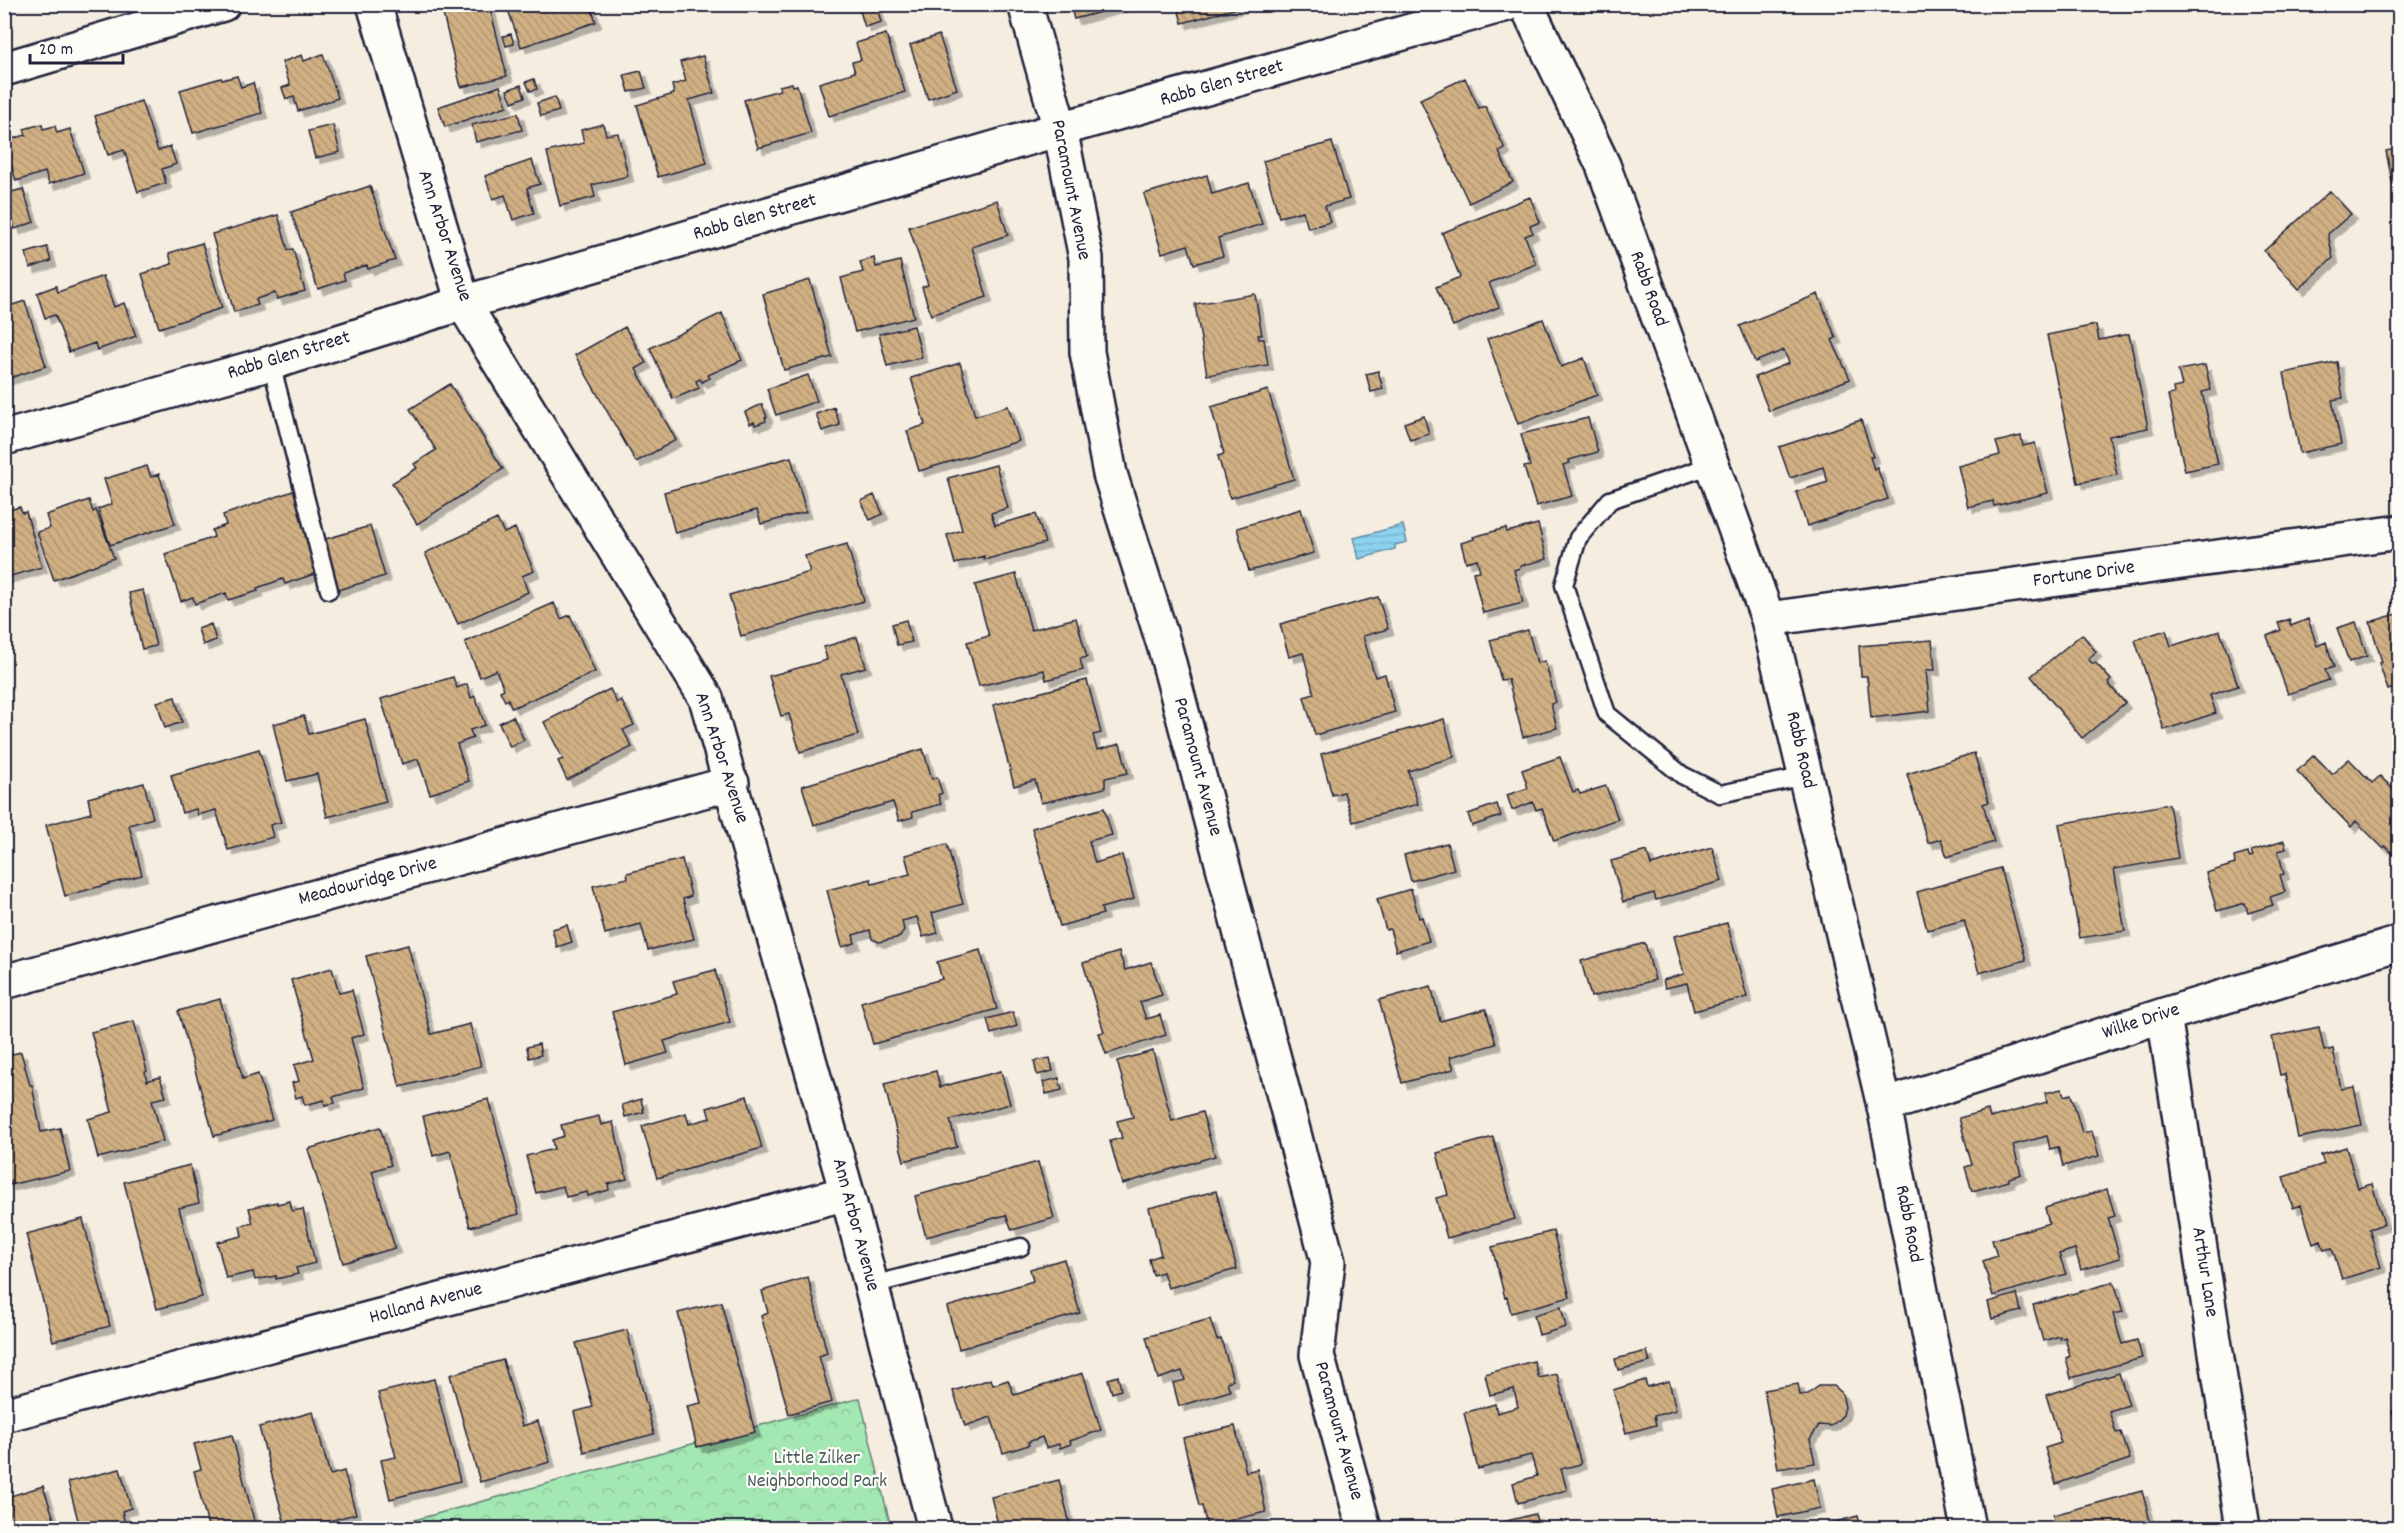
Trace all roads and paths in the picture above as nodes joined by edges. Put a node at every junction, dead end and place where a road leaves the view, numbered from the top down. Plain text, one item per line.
1 (224, 4) edge
2 (374, 4) edge
3 (1025, 4) edge
4 (1508, 4) edge
5 (1526, 4) edge
6 (4, 69) edge
7 (1060, 129) junction
8 (463, 303) junction
9 (271, 363) junction
10 (4, 438) edge
11 (1712, 465) junction
12 (2400, 532) edge
13 (329, 590) dead end
14 (1768, 619) junction
15 (1806, 776) junction
16 (732, 783) junction
17 (2400, 943) edge
18 (4, 982) edge
19 (2164, 1014) junction
20 (1884, 1106) junction
21 (847, 1193) junction
22 (1021, 1247) dead end
23 (872, 1286) junction
24 (4, 1415) edge
25 (935, 1528) edge
26 (1364, 1528) edge
27 (1968, 1528) edge
28 (2243, 1528) edge

1 - 6 street
2 - 8 street, Ann Arbor Avenue
3 - 7 street, Paramount Avenue
4 - 7 street, Rabb Glen Street
5 - 11 street, Rabb Road
7 - 8 street, Rabb Glen Street
7 - 26 street, Paramount Avenue
8 - 9 street, Rabb Glen Street
8 - 16 street, Ann Arbor Avenue
9 - 10 street, Rabb Glen Street
9 - 13 lane
11 - 14 street, Rabb Road
11 - 15 lane
12 - 14 street, Fortune Drive
14 - 15 street, Rabb Road
15 - 20 street, Rabb Road
16 - 18 street, Meadowridge Drive
16 - 21 street, Ann Arbor Avenue
17 - 19 street, Wilke Drive
19 - 20 street, Wilke Drive
19 - 28 street, Arthur Lane
20 - 27 street, Rabb Road
21 - 23 street, Ann Arbor Avenue
21 - 24 street, Holland Avenue
22 - 23 lane
23 - 25 street, Ann Arbor Avenue

